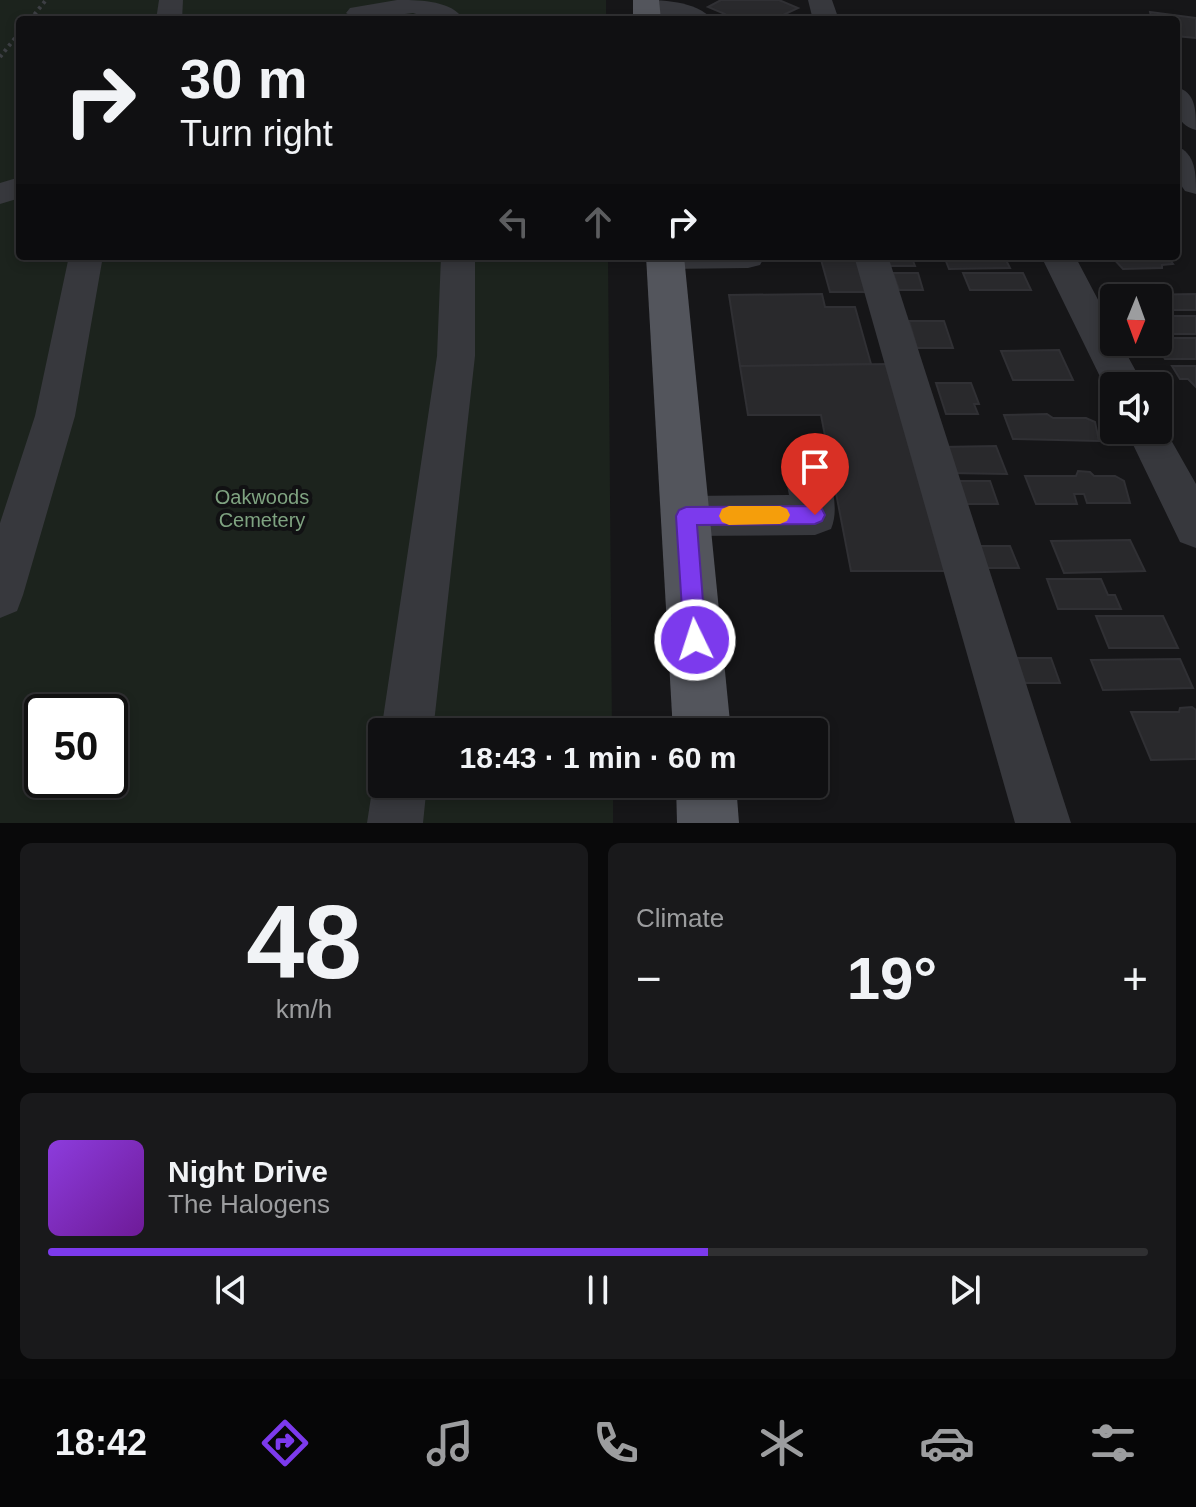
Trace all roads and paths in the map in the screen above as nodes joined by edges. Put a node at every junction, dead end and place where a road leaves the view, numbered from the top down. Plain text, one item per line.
1 (46, 0) edge
2 (646, 8) edge
3 (362, 11) edge
4 (448, 12) edge
5 (33, 16) edge
6 (694, 16) edge
7 (16, 37) edge
8 (0, 57) edge
9 (1180, 100) edge
10 (1196, 121) edge
11 (1180, 162) edge
12 (1196, 184) edge
13 (85, 260) edge
14 (458, 260) edge
15 (665, 260) edge
16 (872, 260) edge
17 (1060, 260) edge
18 (1117, 372) edge
19 (1153, 444) edge
20 (803, 461) dead end
21 (686, 516) junction
22 (1196, 528) edge
23 (0, 595) edge
24 (409, 718) edge
25 (701, 718) edge
26 (398, 798) edge
27 (707, 798) edge
28 (395, 823) edge
29 (708, 823) edge
30 (1043, 823) edge

1 - 5 path
2 - 6 street
3 - 4 street
7 - 8 path
9 - 10 street
11 - 12 street
13 - 23 street
14 - 24 street
15 - 21 main road
16 - 30 street
17 - 18 street
19 - 22 street
20 - 21 street
21 - 25 main road
26 - 28 street
27 - 29 main road

